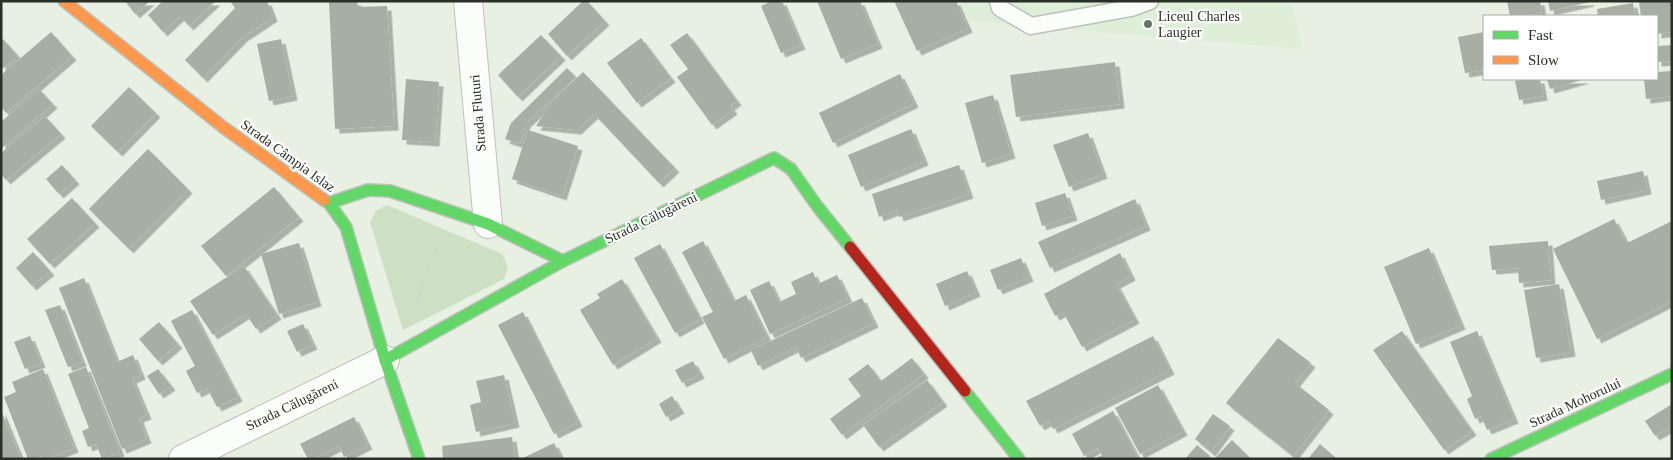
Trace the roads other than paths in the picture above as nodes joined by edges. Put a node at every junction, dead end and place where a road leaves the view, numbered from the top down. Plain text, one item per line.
1 (64, 1) edge
2 (468, 1) edge
3 (998, 1) edge
4 (1150, 1) edge
5 (330, 203) junction
6 (488, 224) junction
7 (563, 261) junction
8 (392, 356) junction
9 (1672, 374) edge
10 (183, 459) edge
11 (419, 459) edge
12 (1019, 459) edge
13 (1491, 459) edge

1 - 5 street, Strada Câmpia Islaz
2 - 6 street, Strada Fluturi
3 - 4 lane
5 - 6 street
5 - 8 street, Strada Câmpia Islaz
6 - 7 street
7 - 8 street, Strada Călugăreni
7 - 12 street, Strada Călugăreni
8 - 10 street, Strada Călugăreni
8 - 11 street, Strada Câmpia Islaz
9 - 13 street, Strada Mohorului

